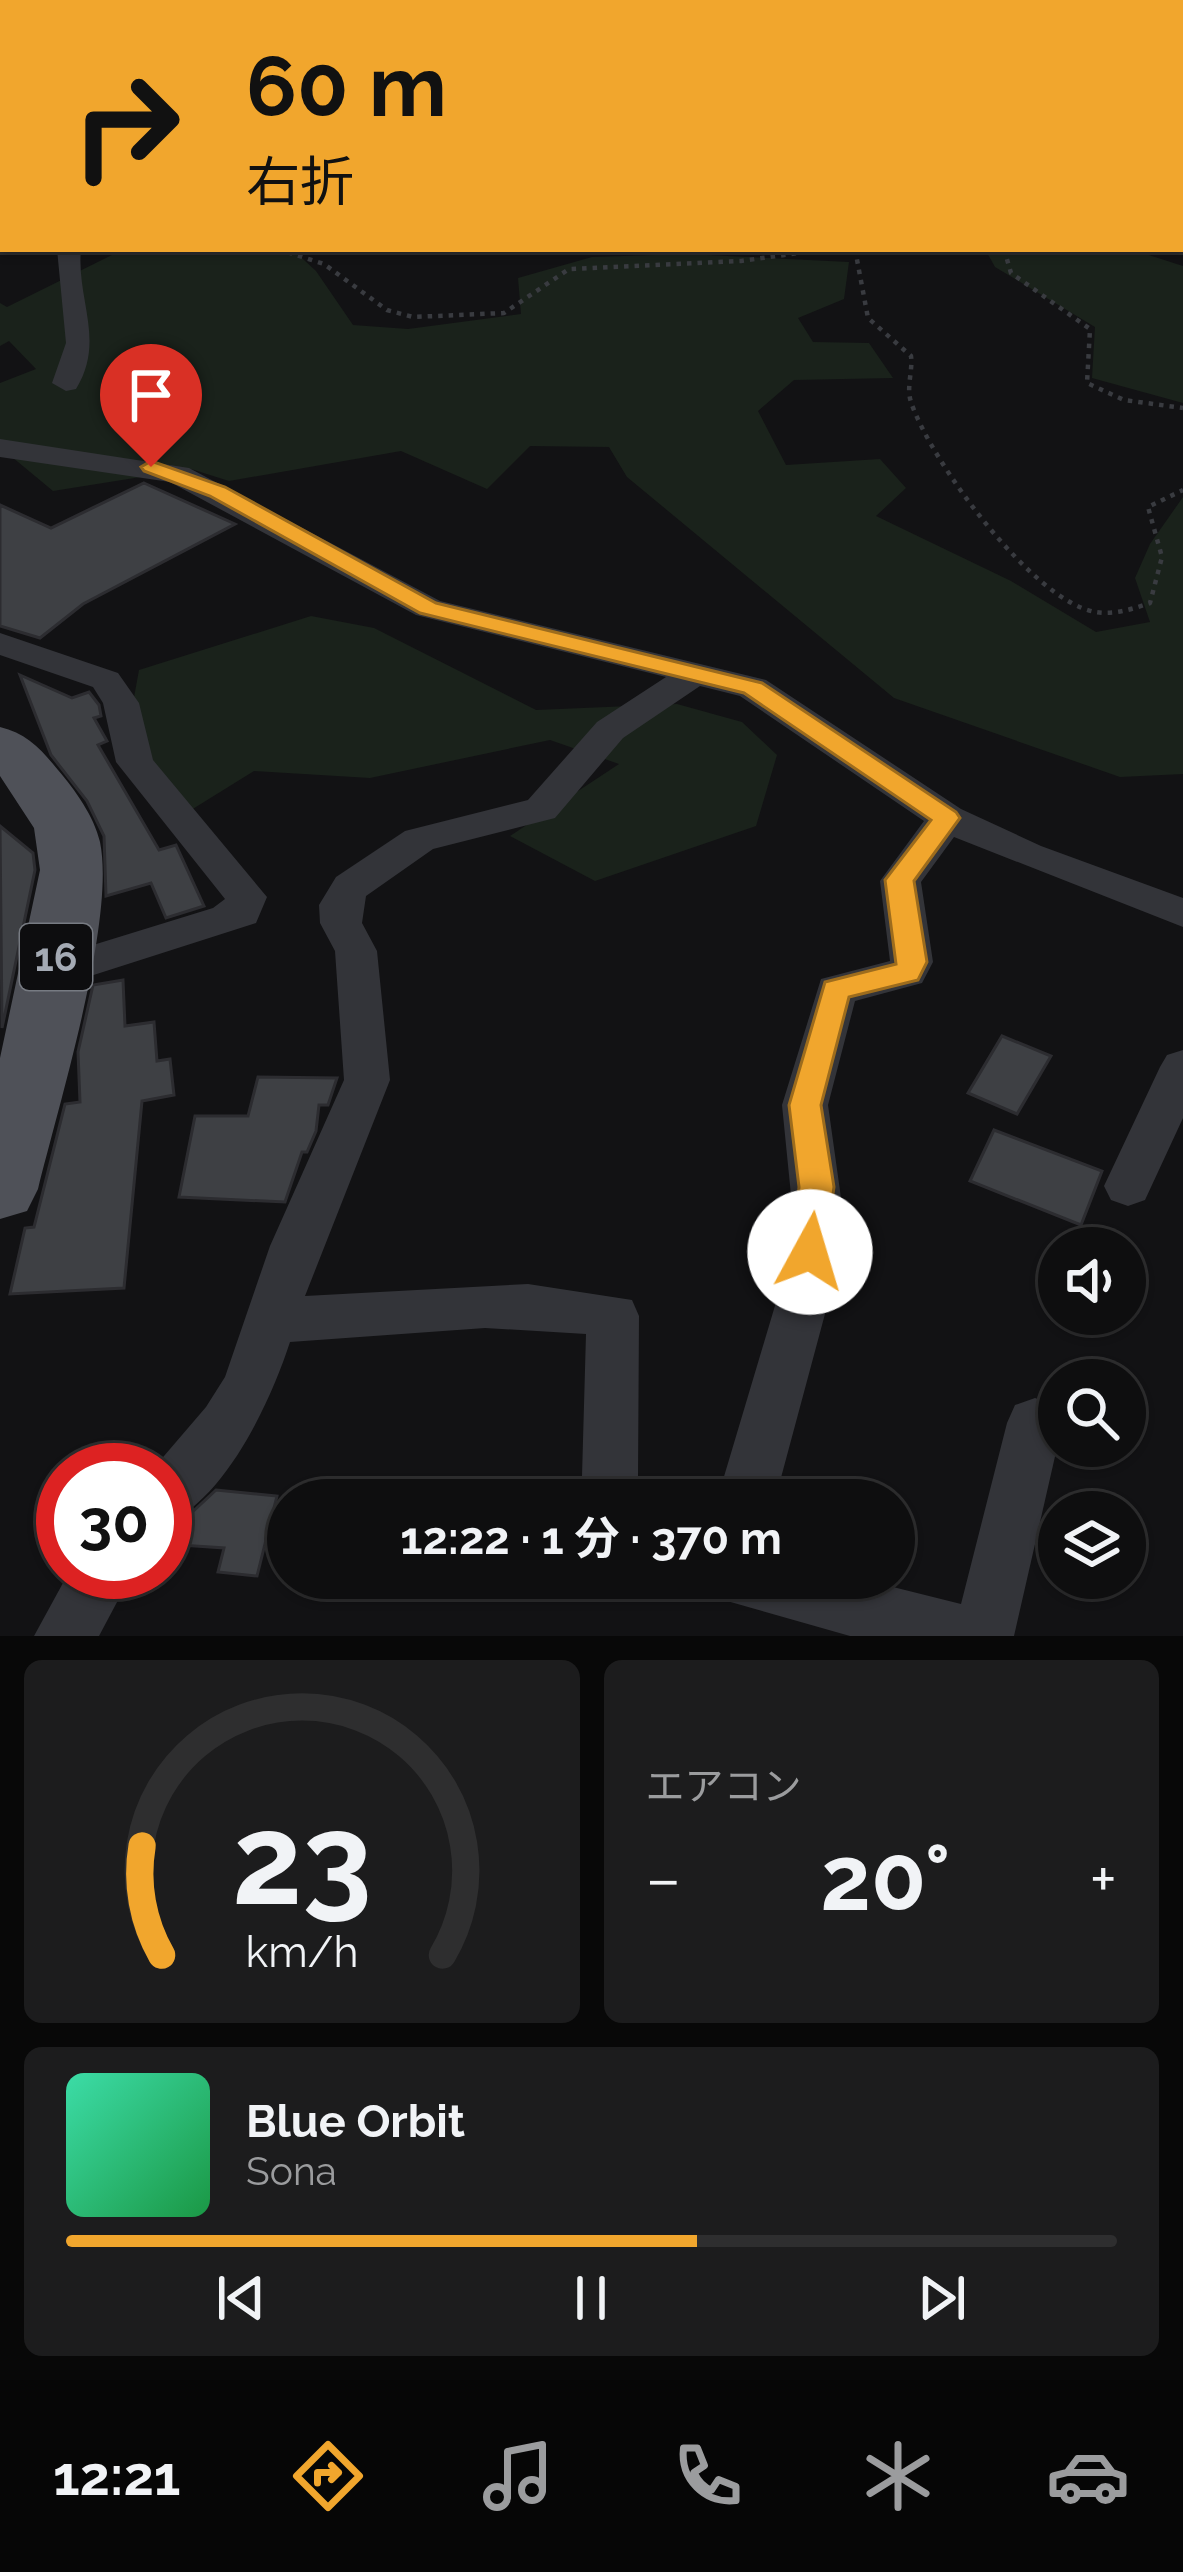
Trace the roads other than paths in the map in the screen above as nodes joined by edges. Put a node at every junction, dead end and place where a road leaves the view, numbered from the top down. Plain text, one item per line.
1 (70, 252) edge
2 (66, 383) dead end
3 (0, 448) edge
4 (0, 643) edge
5 (697, 672) junction
6 (0, 744) edge
7 (947, 818) junction
8 (1183, 913) edge
9 (53, 973) junction
10 (1183, 1067) edge
11 (1128, 1186) dead end
12 (0, 1189) edge
13 (271, 1321) junction
14 (1035, 1423) dead end
15 (192, 1465) edge
16 (611, 1479) edge
17 (752, 1479) edge
18 (87, 1599) edge
19 (822, 1599) edge
20 (65, 1636) edge
21 (966, 1636) edge
22 (983, 1636) edge

1 - 2 street
3 - 5 street
4 - 9 street
5 - 7 street
5 - 13 street
6 - 9 main road, 16
7 - 8 street
7 - 17 street
9 - 12 main road, 16
10 - 11 street
13 - 15 street
13 - 16 street
14 - 22 street
18 - 20 street
19 - 21 street

